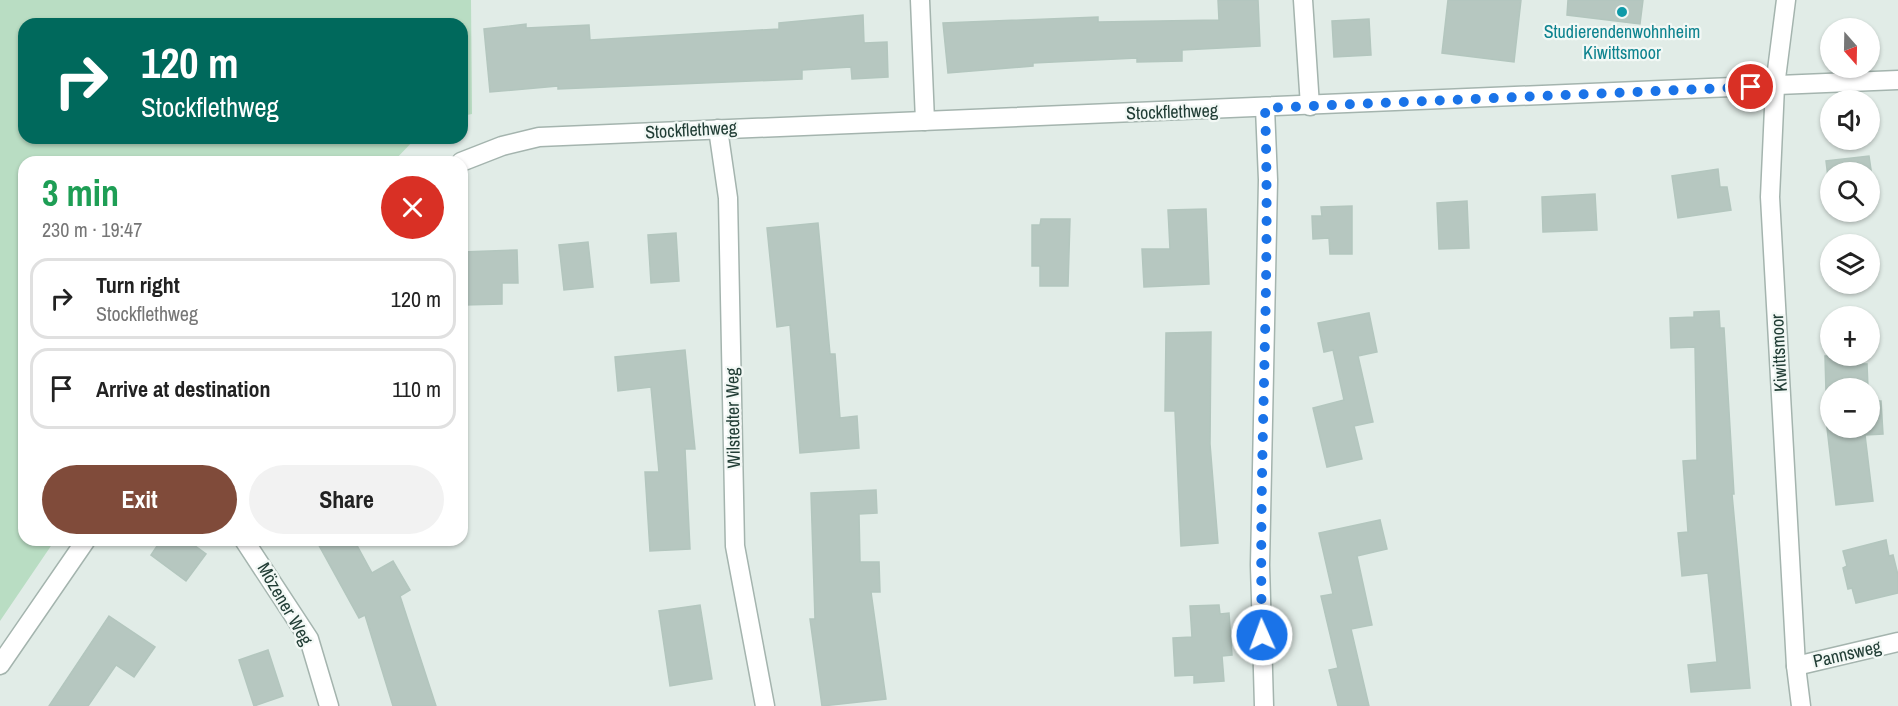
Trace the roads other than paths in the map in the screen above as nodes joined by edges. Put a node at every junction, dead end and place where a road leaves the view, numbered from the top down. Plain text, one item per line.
1 (920, 0) edge
2 (1303, 0) edge
3 (1786, 0) edge
4 (1898, 80) edge
5 (1775, 86) junction
6 (1310, 106) junction
7 (1265, 108) junction
8 (925, 121) junction
9 (718, 129) junction
10 (468, 159) edge
11 (82, 546) edge
12 (248, 546) edge
13 (1898, 642) edge
14 (0, 665) edge
15 (1796, 666) junction
16 (329, 706) edge
17 (765, 706) edge
18 (1264, 706) edge
19 (1801, 706) edge

1 - 8 street
2 - 6 street
3 - 5 street, Kiwittsmoor
4 - 5 street, Stockflethweg
5 - 6 street, Stockflethweg
5 - 15 street, Kiwittsmoor
6 - 7 street, Stockflethweg
7 - 8 street, Stockflethweg
7 - 18 street
8 - 9 street, Stockflethweg
9 - 10 street, Stockflethweg
9 - 17 street, Wilstedter Weg
11 - 14 street
12 - 16 street, Mözener Weg
13 - 15 street, Pannsweg
15 - 19 street, Kiwittsmoor

